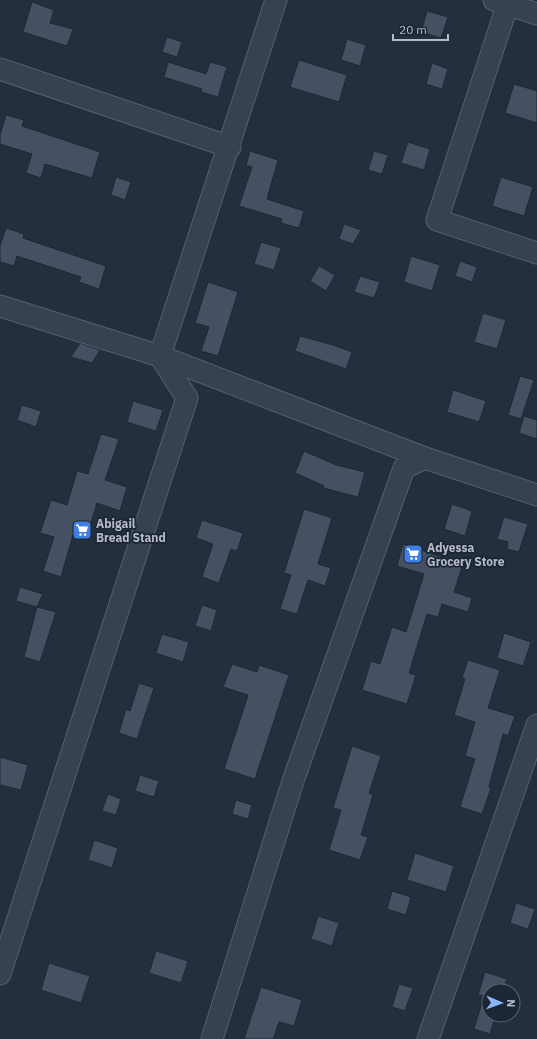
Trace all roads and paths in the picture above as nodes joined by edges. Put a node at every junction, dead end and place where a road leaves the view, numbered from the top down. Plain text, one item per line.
1 (276, 0) edge
2 (503, 1) edge
3 (537, 14) edge
4 (0, 69) edge
5 (230, 147) junction
6 (537, 253) edge
7 (0, 306) edge
8 (160, 356) junction
9 (425, 458) junction
10 (537, 495) edge
11 (537, 725) edge
12 (0, 974) edge
13 (212, 1039) edge
14 (428, 1039) edge

1 - 5 street
2 - 3 street
2 - 6 street
4 - 5 street
5 - 8 street
7 - 8 street
8 - 9 street
8 - 12 street
9 - 10 street
9 - 13 street
11 - 14 street

